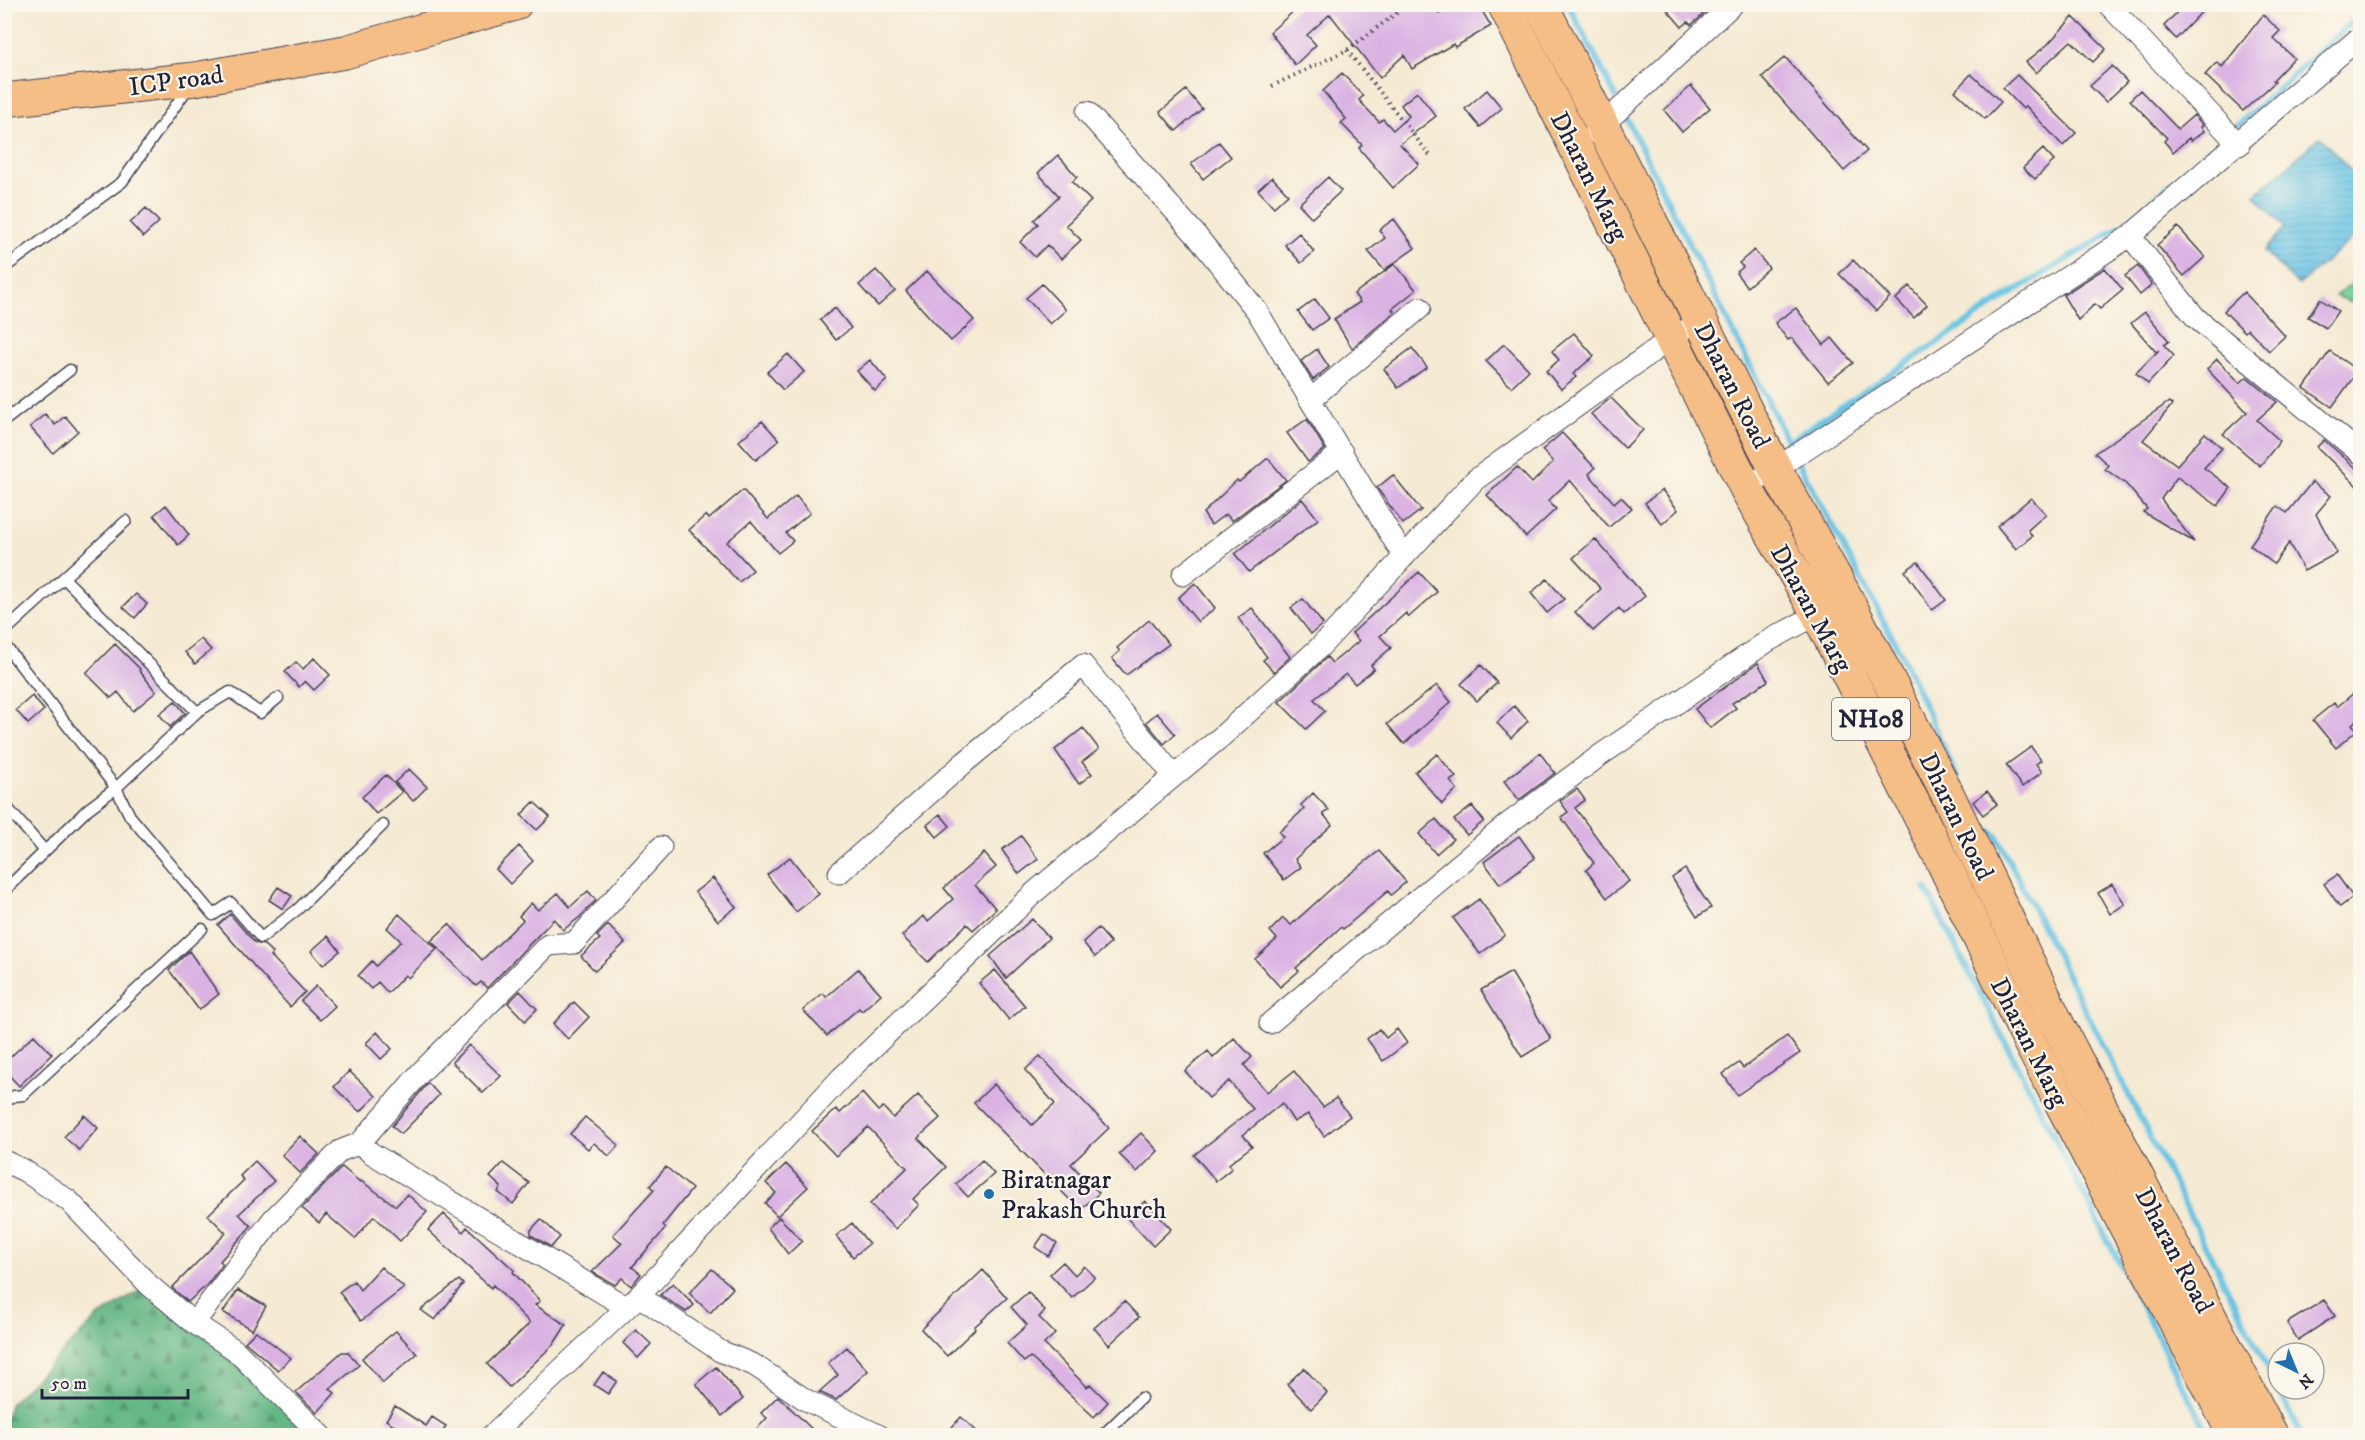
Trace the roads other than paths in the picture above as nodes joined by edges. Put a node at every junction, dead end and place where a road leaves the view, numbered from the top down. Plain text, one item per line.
1 (515, 4) edge
2 (1504, 4) edge
3 (1541, 4) edge
4 (1733, 4) edge
5 (2108, 4) edge
6 (2361, 37) edge
7 (195, 79) junction
8 (4, 100) edge
9 (1087, 112) dead end
10 (1603, 126) junction
11 (2239, 145) junction
12 (1576, 148) junction
13 (2130, 236) junction
14 (4, 268) edge
15 (1420, 308) dead end
16 (1699, 319) junction
17 (1671, 337) junction
18 (70, 370) dead end
19 (1311, 399) junction
20 (4, 421) edge
21 (1342, 452) junction
22 (2361, 453) edge
23 (1776, 470) junction
24 (1746, 488) junction
25 (126, 521) dead end
26 (1404, 556) junction
27 (1183, 575) dead end
28 (64, 578) junction
29 (1818, 614) junction
30 (4, 632) edge
31 (4, 644) edge
32 (278, 698) dead end
33 (196, 712) junction
34 (1174, 776) junction
35 (116, 788) junction
36 (4, 804) edge
37 (383, 825) dead end
38 (661, 846) dead end
39 (45, 851) junction
40 (839, 873) dead end
41 (4, 891) edge
42 (202, 929) dead end
43 (1270, 1023) dead end
44 (4, 1102) edge
45 (360, 1143) junction
46 (4, 1161) edge
47 (632, 1302) junction
48 (194, 1323) junction
49 (1141, 1398) dead end
50 (322, 1436) edge
51 (491, 1436) edge
52 (880, 1436) edge
53 (1102, 1436) edge
54 (2235, 1436) edge
55 (2272, 1436) edge

1 - 7 main road, ICP road
2 - 12 main road, Dharan Marg / NH08
3 - 10 main road, Dharan Road / NH08
4 - 10 street
5 - 11 street
6 - 11 street
7 - 8 main road, ICP road
7 - 14 lane
9 - 19 street
10 - 12 street
10 - 16 main road, Dharan Road / NH08
11 - 13 street
12 - 17 main road, Dharan Marg / NH08
13 - 22 street
13 - 23 street
15 - 19 street
16 - 17 street
16 - 23 main road, Dharan Road / NH08
17 - 24 main road, Dharan Marg / NH08
17 - 26 street
18 - 20 lane
19 - 21 street
21 - 26 street
21 - 27 street
23 - 24 street
23 - 55 main road, Dharan Road / NH08
24 - 29 main road, Dharan Marg / NH08
25 - 28 lane
26 - 34 street
28 - 30 lane
28 - 33 lane
29 - 43 street
29 - 54 main road, Dharan Marg / NH08
31 - 35 lane
32 - 33 lane
33 - 35 lane
34 - 40 street
34 - 47 street
35 - 37 lane
35 - 39 lane
36 - 39 lane
38 - 45 street
39 - 41 lane
42 - 44 lane
45 - 47 street
45 - 48 street
46 - 48 street
47 - 51 street
47 - 52 street
48 - 50 street
49 - 53 lane

